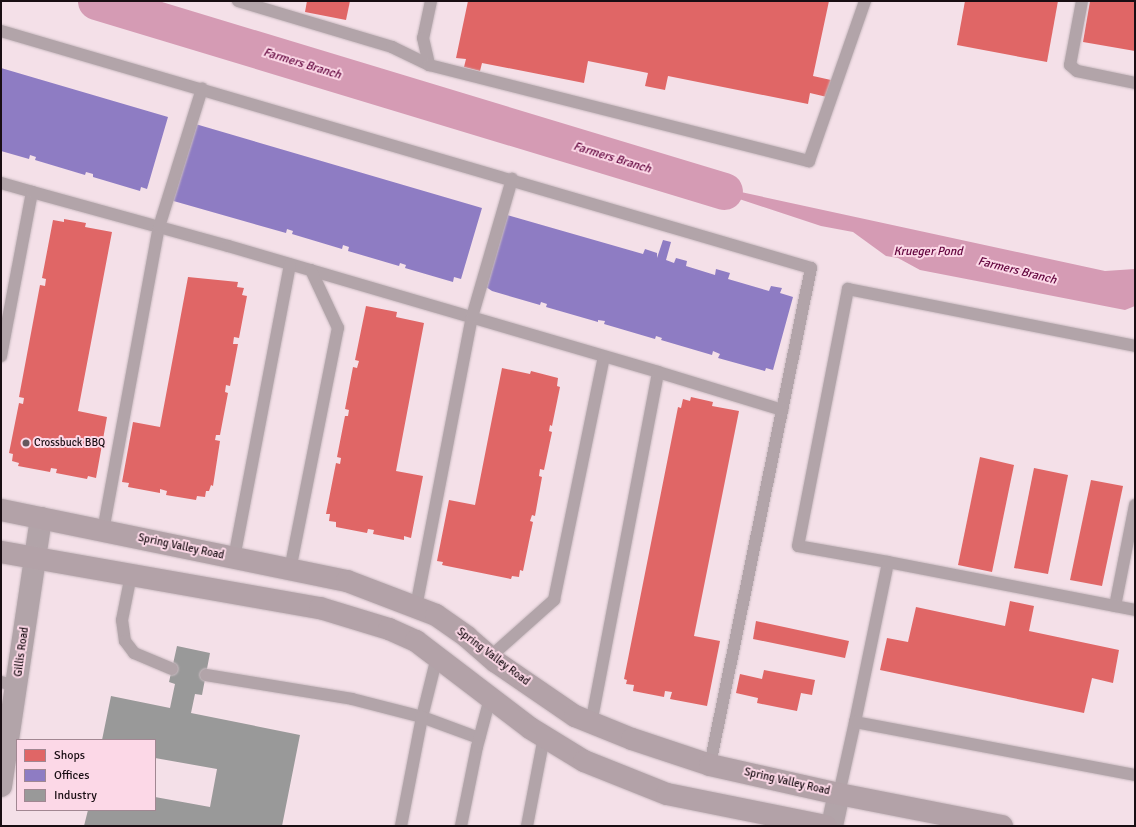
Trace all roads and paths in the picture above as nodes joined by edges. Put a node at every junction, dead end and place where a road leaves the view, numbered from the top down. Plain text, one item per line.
1 (238, 1) edge
2 (431, 1) edge
3 (865, 1) edge
4 (1082, 1) edge
5 (1, 31) edge
6 (429, 65) junction
7 (1135, 83) edge
8 (202, 89) junction
9 (512, 179) junction
10 (1, 183) edge
11 (32, 192) junction
12 (159, 227) junction
13 (290, 264) junction
14 (311, 270) junction
15 (472, 317) junction
16 (1135, 346) edge
17 (1, 356) edge
18 (604, 357) junction
19 (658, 372) junction
20 (782, 410) junction
21 (1135, 505) edge
22 (1, 510) edge
23 (41, 518) junction
24 (103, 531) junction
25 (1, 552) edge
26 (35, 558) junction
27 (234, 558) junction
28 (888, 562) junction
29 (290, 570) junction
30 (131, 575) junction
31 (1115, 606) junction
32 (416, 607) junction
33 (1135, 610) edge
34 (437, 657) junction
35 (490, 657) junction
36 (172, 669) dead end
37 (206, 675) dead end
38 (9, 684) edge
39 (490, 698) junction
40 (422, 717) junction
41 (855, 722) junction
42 (591, 724) junction
43 (544, 737) junction
44 (479, 738) junction
45 (710, 765) junction
46 (2, 773) edge
47 (1135, 775) edge
48 (839, 794) junction
49 (527, 825) edge
50 (402, 826) edge
51 (461, 826) edge
52 (826, 826) edge
53 (832, 826) edge
54 (1002, 826) edge

1 - 6 lane
2 - 6 lane
3 - 6 lane
4 - 7 lane
5 - 8 lane
8 - 9 lane
8 - 12 lane
9 - 15 lane
9 - 20 lane
10 - 11 lane
11 - 12 lane
11 - 17 lane
12 - 13 lane
12 - 24 lane
13 - 14 lane
13 - 27 lane
14 - 15 lane
14 - 29 lane
15 - 18 lane
15 - 32 lane
16 - 28 lane
18 - 19 lane
18 - 35 lane
19 - 20 lane
19 - 42 lane
20 - 45 lane
21 - 31 lane
22 - 23 main road, Spring Valley Road
23 - 24 main road, Spring Valley Road
23 - 26 street, Gillis Road
24 - 27 main road, Spring Valley Road
25 - 26 main road
26 - 30 main road
26 - 38 street, Gillis Road
27 - 29 main road, Spring Valley Road
28 - 31 lane
28 - 41 lane
29 - 32 main road, Spring Valley Road
30 - 34 main road
30 - 36 lane
31 - 33 lane
32 - 35 main road, Spring Valley Road
34 - 39 main road
34 - 40 lane
35 - 42 main road, Spring Valley Road
37 - 40 lane
38 - 46 street, Gillis Road
39 - 43 main road
39 - 44 lane
40 - 44 lane
40 - 50 lane
41 - 47 lane
41 - 48 lane
42 - 45 main road, Spring Valley Road
43 - 49 lane
43 - 52 main road
44 - 51 lane
45 - 48 main road, Spring Valley Road
48 - 53 street
48 - 54 main road, Spring Valley Road

